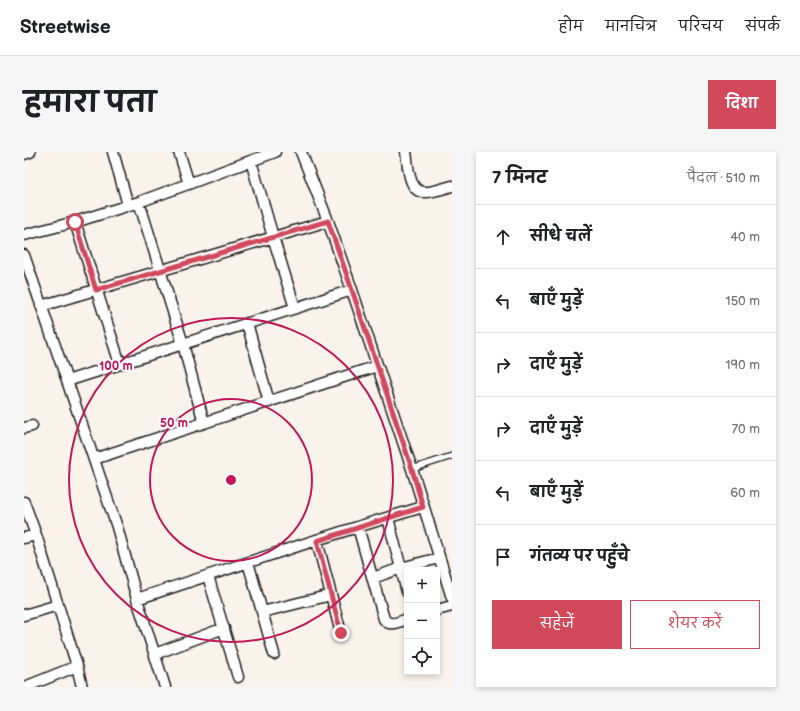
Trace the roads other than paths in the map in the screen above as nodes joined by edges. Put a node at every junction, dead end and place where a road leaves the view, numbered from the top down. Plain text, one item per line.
1 (30, 152) edge
2 (113, 152) edge
3 (179, 152) edge
4 (275, 152) edge
5 (301, 152) edge
6 (406, 152) edge
7 (24, 154) edge
8 (251, 161) junction
9 (189, 184) junction
10 (452, 186) edge
11 (139, 202) junction
12 (128, 206) junction
13 (328, 221) junction
14 (75, 222) junction
15 (24, 235) edge
16 (273, 237) junction
17 (24, 255) edge
18 (161, 270) junction
19 (96, 290) junction
20 (352, 290) junction
21 (41, 306) junction
22 (295, 308) junction
23 (247, 323) junction
24 (183, 344) junction
25 (120, 364) junction
26 (377, 366) junction
27 (67, 381) junction
28 (269, 402) junction
29 (204, 423) junction
30 (452, 456) edge
31 (94, 459) junction
32 (412, 469) junction
33 (24, 502) edge
34 (423, 507) junction
35 (388, 518) junction
36 (358, 527) junction
37 (36, 534) junction
38 (24, 538) edge
39 (317, 541) junction
40 (439, 558) junction
41 (248, 562) junction
42 (401, 568) junction
43 (208, 576) junction
44 (372, 578) junction
45 (404, 580) edge
46 (331, 595) junction
47 (452, 598) edge
48 (137, 599) junction
49 (58, 605) junction
50 (452, 606) edge
51 (440, 609) edge
52 (262, 612) junction
53 (24, 616) edge
54 (404, 621) edge
55 (224, 628) junction
56 (341, 633) dead end
57 (155, 654) junction
58 (274, 654) dead end
59 (77, 666) junction
60 (238, 677) dead end
61 (25, 687) edge
62 (82, 687) edge
63 (165, 687) edge

1 - 7 street
2 - 12 street
3 - 9 street
4 - 8 street
5 - 13 street
6 - 10 street
8 - 9 street
8 - 16 street
9 - 11 street
11 - 12 street
11 - 18 street
12 - 14 street
13 - 16 street
13 - 20 street
14 - 15 street
14 - 19 street
16 - 18 street
16 - 22 street
17 - 21 street
18 - 19 street
18 - 24 street
19 - 21 street
19 - 25 street
20 - 22 street
20 - 26 street
21 - 27 street
22 - 23 street
23 - 24 street
23 - 28 street
24 - 25 street
24 - 29 street
25 - 27 street
26 - 28 street
26 - 32 street
27 - 31 street
28 - 29 street
29 - 31 street
30 - 32 lane
31 - 48 street
32 - 34 street
33 - 37 street
34 - 35 street
34 - 40 street
35 - 36 street
35 - 42 street
36 - 39 street
36 - 44 street
37 - 38 street
37 - 49 street
39 - 41 street
39 - 46 street
40 - 42 street
40 - 47 street
41 - 43 street
41 - 52 street
42 - 44 street
42 - 45 street
43 - 48 street
43 - 55 street
44 - 54 street
46 - 52 street
46 - 56 street
48 - 57 street
49 - 53 street
49 - 59 street
50 - 51 street
52 - 58 street
55 - 57 street
55 - 60 street
57 - 63 street
59 - 61 street
59 - 62 street

